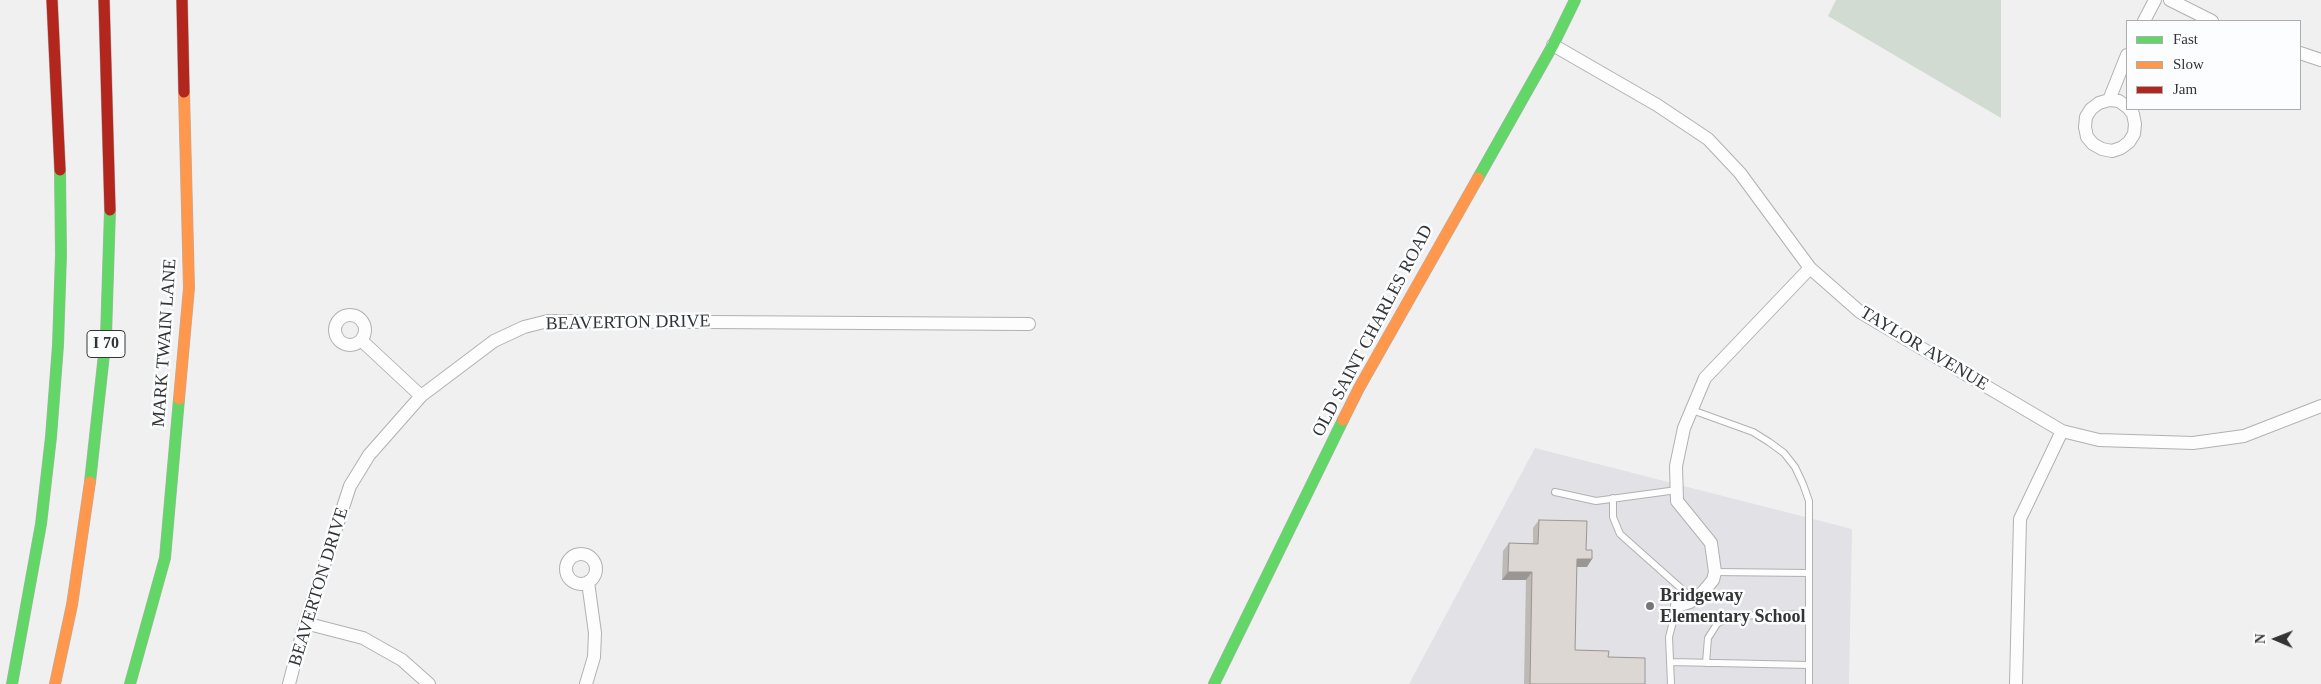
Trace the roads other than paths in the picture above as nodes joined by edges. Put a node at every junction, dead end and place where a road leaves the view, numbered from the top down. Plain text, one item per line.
1 (52, 0) edge
2 (104, 0) edge
3 (182, 0) edge
4 (1575, 0) edge
5 (2155, 0) edge
6 (2170, 0) edge
7 (2145, 20) edge
8 (2210, 20) edge
9 (1553, 44) junction
10 (2301, 53) edge
11 (2126, 58) edge
12 (2321, 60) edge
13 (2109, 100) junction
14 (2126, 107) edge
15 (2130, 110) edge
16 (1810, 268) junction
17 (1029, 324) dead end
18 (361, 340) dead end
19 (421, 396) junction
20 (2321, 406) edge
21 (1692, 410) junction
22 (2062, 431) junction
23 (1677, 490) junction
24 (1556, 492) dead end
25 (1613, 498) junction
26 (1715, 572) junction
27 (1809, 573) junction
28 (588, 582) dead end
29 (1693, 599) junction
30 (1677, 606) joint
31 (1808, 614) junction
32 (305, 623) junction
33 (1670, 662) junction
34 (1706, 663) junction
35 (1809, 665) junction
36 (12, 684) edge
37 (55, 684) edge
38 (130, 684) edge
39 (289, 684) edge
40 (429, 684) edge
41 (586, 684) edge
42 (1214, 684) edge
43 (1671, 684) edge
44 (1809, 684) edge
45 (2016, 684) edge

1 - 36 main road
2 - 37 main road, I 70
3 - 38 main road, MARK TWAIN LANE
4 - 9 main road, OLD SAINT CHARLES ROAD
5 - 7 street
6 - 8 street
9 - 16 street, TAYLOR AVENUE
9 - 42 main road, OLD SAINT CHARLES ROAD
10 - 12 street
11 - 13 street
13 - 14 street
13 - 15 street
16 - 21 street
16 - 22 street, TAYLOR AVENUE
17 - 19 street, BEAVERTON DRIVE
18 - 19 street
19 - 32 street, BEAVERTON DRIVE
20 - 22 street, TAYLOR AVENUE
21 - 23 street
21 - 27 lane
22 - 45 street
23 - 25 lane
23 - 26 street
24 - 25 lane
25 - 29 lane
26 - 27 lane
26 - 29 street
27 - 31 lane
28 - 41 street
29 - 30 street
30 - 33 lane
31 - 34 lane
31 - 35 lane
32 - 39 street, BEAVERTON DRIVE
32 - 40 street
33 - 34 lane
33 - 43 lane
34 - 35 lane
35 - 44 lane

